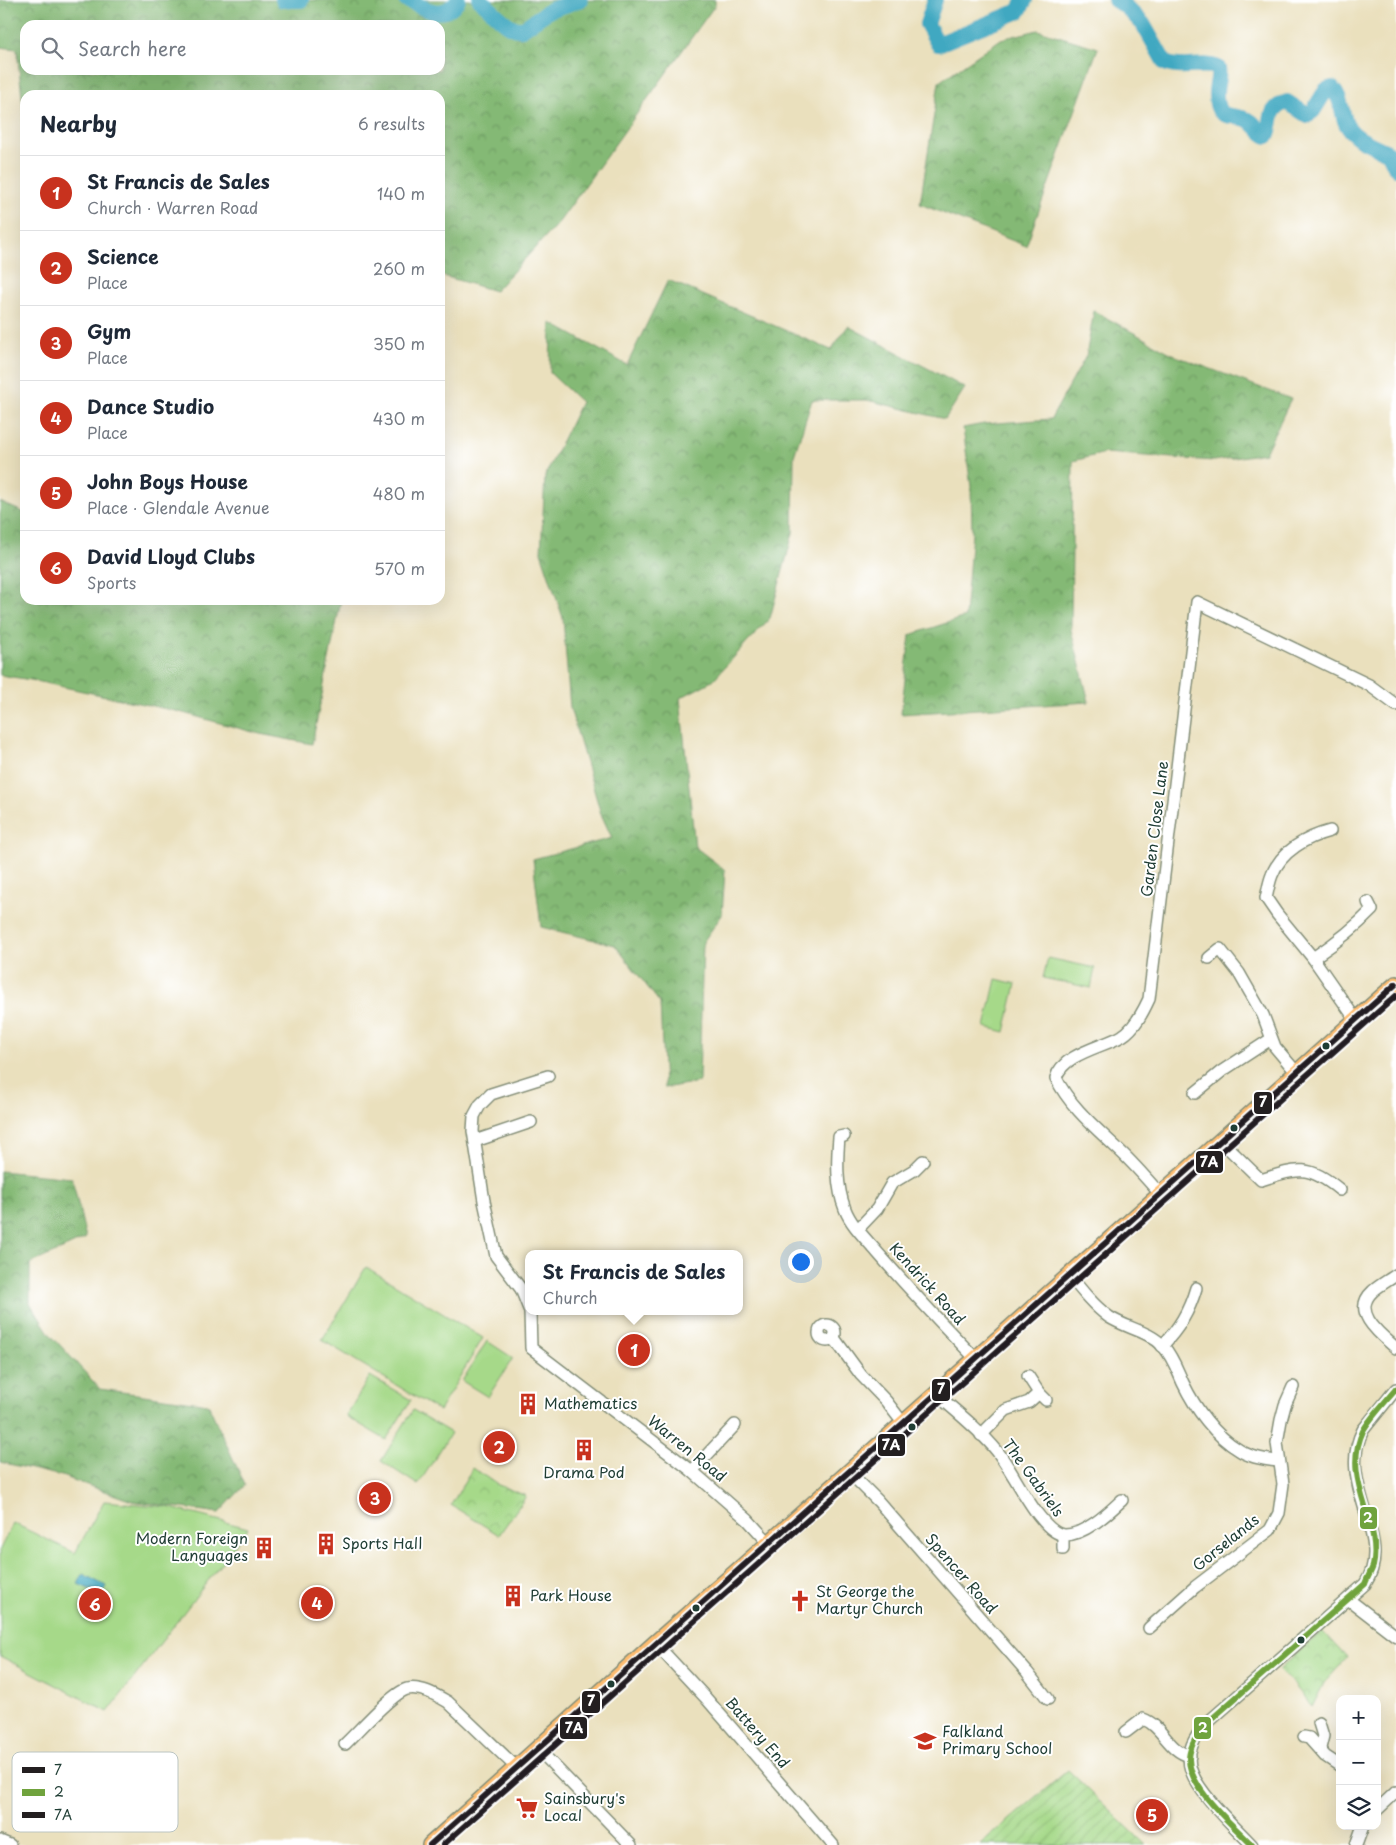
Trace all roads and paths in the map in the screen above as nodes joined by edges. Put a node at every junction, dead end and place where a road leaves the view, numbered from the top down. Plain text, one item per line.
1 (1396, 704) edge
2 (1330, 831) dead end
3 (1368, 902) dead end
4 (1209, 958) dead end
5 (1313, 958) junction
6 (1396, 984) edge
7 (1356, 1020) junction
8 (1271, 1039) junction
9 (1297, 1073) junction
10 (548, 1076) dead end
11 (1195, 1093) dead end
12 (531, 1122) dead end
13 (844, 1136) dead end
14 (474, 1141) junction
15 (1221, 1141) junction
16 (923, 1161) dead end
17 (1340, 1190) dead end
18 (1161, 1195) junction
19 (858, 1229) junction
20 (1396, 1274) edge
21 (1070, 1276) junction
22 (1196, 1288) dead end
23 (525, 1300) edge
24 (529, 1315) edge
25 (834, 1338) dead end
26 (1162, 1346) junction
27 (1396, 1348) edge
28 (976, 1359) junction
29 (1028, 1376) dead end
30 (1294, 1387) dead end
31 (1396, 1389) edge
32 (936, 1394) junction
33 (904, 1424) junction
34 (735, 1425) dead end
35 (980, 1435) junction
36 (1279, 1461) junction
37 (692, 1471) junction
38 (849, 1472) junction
39 (1122, 1500) dead end
40 (1063, 1536) junction
41 (769, 1543) junction
42 (1063, 1549) dead end
43 (1348, 1599) junction
44 (1149, 1628) dead end
45 (1396, 1636) edge
46 (655, 1643) junction
47 (1048, 1699) dead end
48 (1319, 1723) dead end
49 (1126, 1732) dead end
50 (1304, 1736) dead end
51 (345, 1744) dead end
52 (538, 1748) junction
53 (1320, 1748) junction
54 (1190, 1756) junction
55 (1336, 1763) edge
56 (517, 1768) junction
57 (1396, 1792) edge
58 (1381, 1803) edge
59 (1362, 1830) edge
60 (0, 1841) edge
61 (10, 1845) edge
62 (430, 1845) edge
63 (631, 1845) edge
64 (833, 1845) edge
65 (1252, 1845) edge
66 (1356, 1845) edge

1 - 18 street, Garden Close Lane
2 - 5 street
3 - 5 street
4 - 8 street
5 - 7 street
6 - 7 main road
7 - 9 main road
8 - 9 street
8 - 11 street
9 - 15 main road
10 - 14 street
12 - 14 street
13 - 19 street, Kendrick Road
14 - 23 street
15 - 17 street
15 - 18 main road
16 - 19 street
18 - 21 main road
19 - 28 street, Kendrick Road
20 - 27 street
21 - 26 street
21 - 28 main road
22 - 26 street
24 - 37 street, Warren Road
25 - 33 street
26 - 36 street
28 - 32 main road
29 - 35 street, The Gabriels
30 - 36 street, Gorselands
31 - 43 street
32 - 33 main road
32 - 35 street, The Gabriels
33 - 38 main road
34 - 37 street
35 - 40 street, The Gabriels
36 - 44 street, Gorselands
37 - 41 street, Warren Road
38 - 41 main road
38 - 47 street, Spencer Road
39 - 40 street, The Gabriels
40 - 42 street, The Gabriels
41 - 46 main road
43 - 45 street
43 - 54 street
46 - 52 main road
46 - 64 street, Battery End
48 - 53 street
49 - 54 street
50 - 53 street
51 - 56 street
52 - 56 main road
52 - 63 street
53 - 55 street
54 - 65 street
56 - 62 main road
57 - 58 street
59 - 66 street
60 - 61 street

